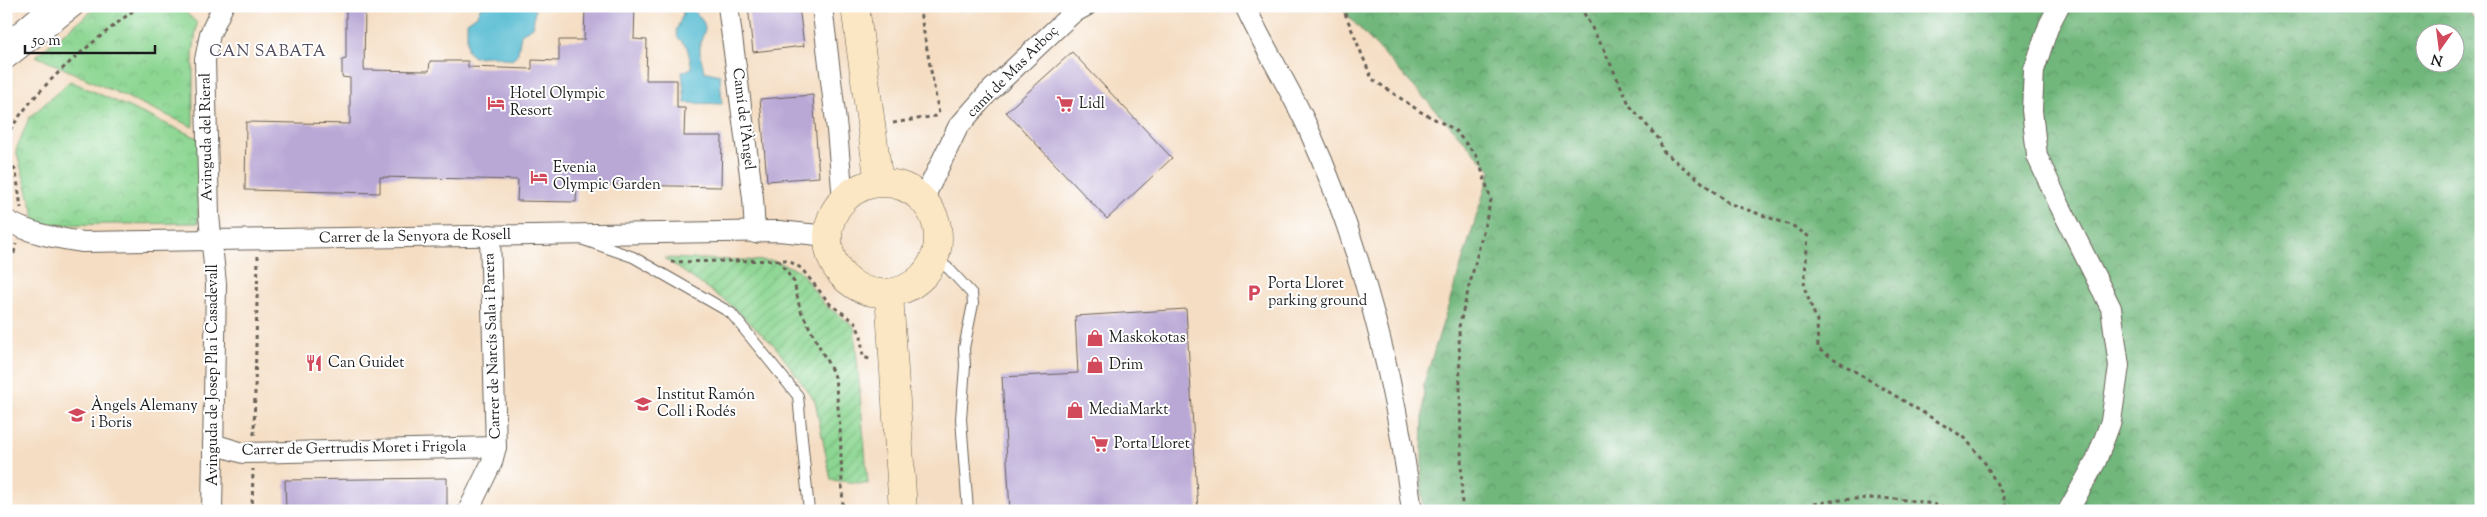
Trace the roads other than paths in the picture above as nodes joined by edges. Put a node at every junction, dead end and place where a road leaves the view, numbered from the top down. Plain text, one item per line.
1 (50, 6) edge
2 (74, 6) edge
3 (223, 6) edge
4 (728, 6) edge
5 (822, 6) edge
6 (855, 6) edge
7 (1086, 6) edge
8 (1245, 6) edge
9 (2058, 6) edge
10 (1058, 15) edge
11 (6, 43) edge
12 (6, 59) edge
13 (879, 183) junction
14 (843, 200) junction
15 (923, 200) junction
16 (11, 226) edge
17 (755, 233) junction
18 (566, 234) junction
19 (633, 234) junction
20 (490, 235) junction
21 (828, 236) junction
22 (211, 240) junction
23 (935, 257) junction
24 (633, 258) junction
25 (889, 293) junction
26 (213, 444) junction
27 (496, 448) junction
28 (212, 511) edge
29 (468, 511) edge
30 (809, 511) edge
31 (903, 511) edge
32 (968, 511) edge
33 (1412, 511) edge
34 (2068, 511) edge

1 - 11 street
2 - 12 street
3 - 22 street, Avinguda del Rieral
4 - 17 street, Camí de l'Àngel
5 - 14 street
6 - 13 main road
7 - 10 street, camí de Mas Arboç
8 - 33 street
9 - 34 street
10 - 15 street, camí de Mas Arboç
13 - 14 main road
13 - 15 main road
14 - 21 main road
15 - 23 main road
16 - 22 street, Carrer de la Senyora de Rosell
17 - 19 street, Carrer de la Senyora de Rosell
17 - 21 street, Carrer de la Senyora de Rosell
18 - 19 street, Carrer de la Senyora de Rosell
18 - 20 street, Carrer de la Senyora de Rosell
18 - 24 lane
19 - 24 lane
20 - 22 street, Carrer de la Senyora de Rosell
20 - 27 street, Carrer de Narcís Sala i Parera
21 - 25 main road
22 - 26 street, Avinguda de Josep Pla i Casadevall
23 - 25 main road
23 - 32 lane
24 - 30 lane
25 - 31 main road
26 - 27 street, Carrer de Gertrudis Moret i Frigola
26 - 28 street, Avinguda de Josep Pla i Casadevall
27 - 29 street, Carrer de Narcís Sala i Parera

